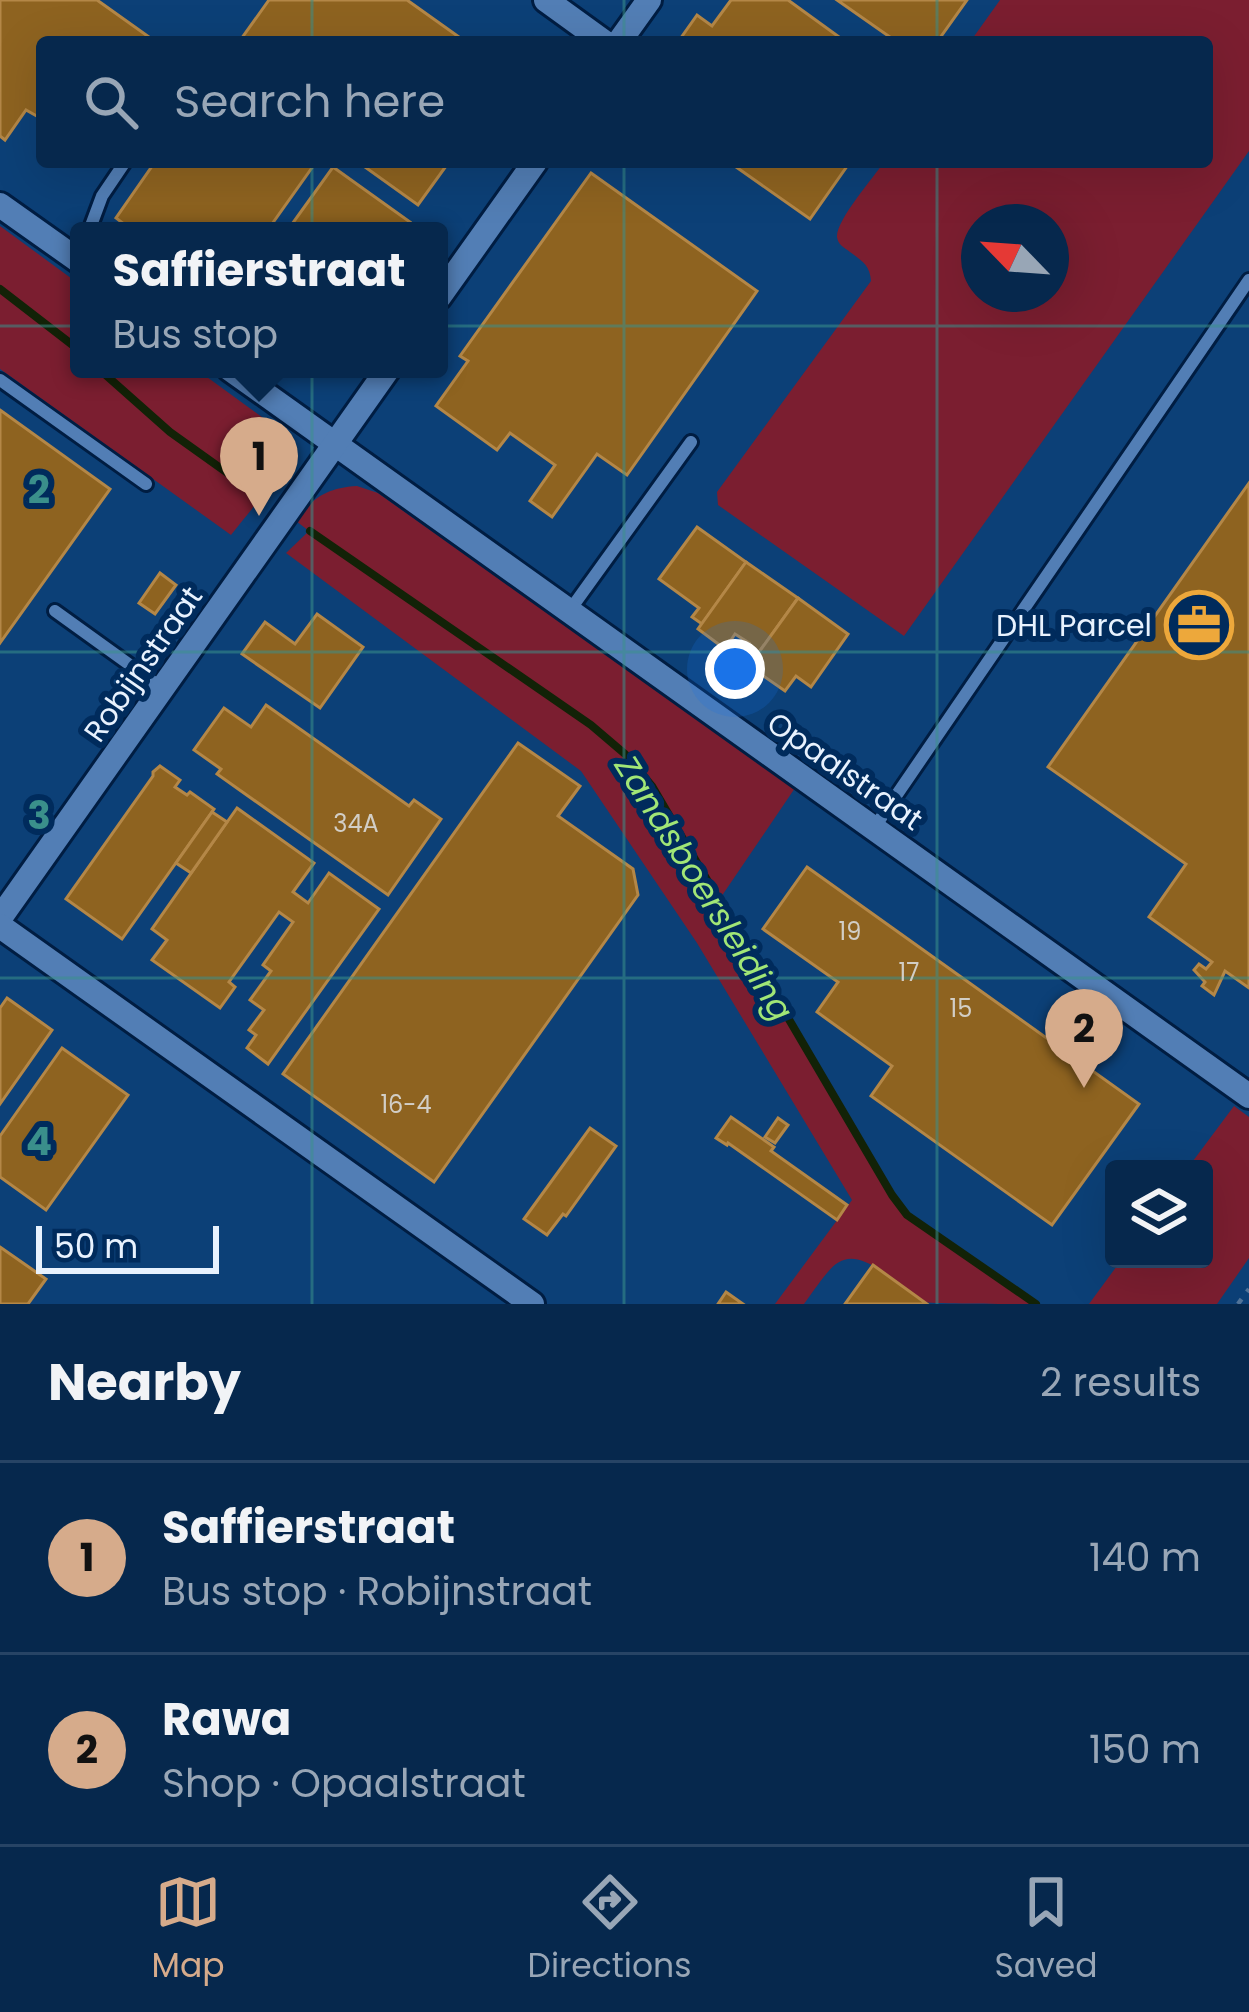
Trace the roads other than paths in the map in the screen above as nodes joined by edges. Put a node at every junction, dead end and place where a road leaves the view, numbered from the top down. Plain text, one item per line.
1 (546, 0) edge
2 (649, 0) edge
3 (596, 36) edge
4 (624, 36) edge
5 (121, 168) edge
6 (531, 168) edge
7 (0, 205) edge
8 (92, 222) edge
9 (70, 250) edge
10 (1249, 280) edge
11 (448, 284) edge
12 (243, 378) edge
13 (382, 378) edge
14 (0, 380) edge
15 (691, 442) dead end
16 (335, 444) junction
17 (146, 484) dead end
18 (55, 611) dead end
19 (569, 611) junction
20 (162, 688) junction
21 (874, 828) junction
22 (4, 908) edge
23 (1249, 1096) edge
24 (532, 1304) edge

1 - 3 street
2 - 4 street
5 - 8 lane
6 - 11 street
7 - 9 street
10 - 21 lane
12 - 16 street, Opaalstraat
13 - 16 street, Robijnstraat
14 - 17 lane
15 - 19 lane
16 - 19 street, Opaalstraat
16 - 20 street, Robijnstraat
18 - 20 lane
19 - 21 street, Opaalstraat
20 - 22 street, Robijnstraat
21 - 23 street, Opaalstraat
22 - 24 street

